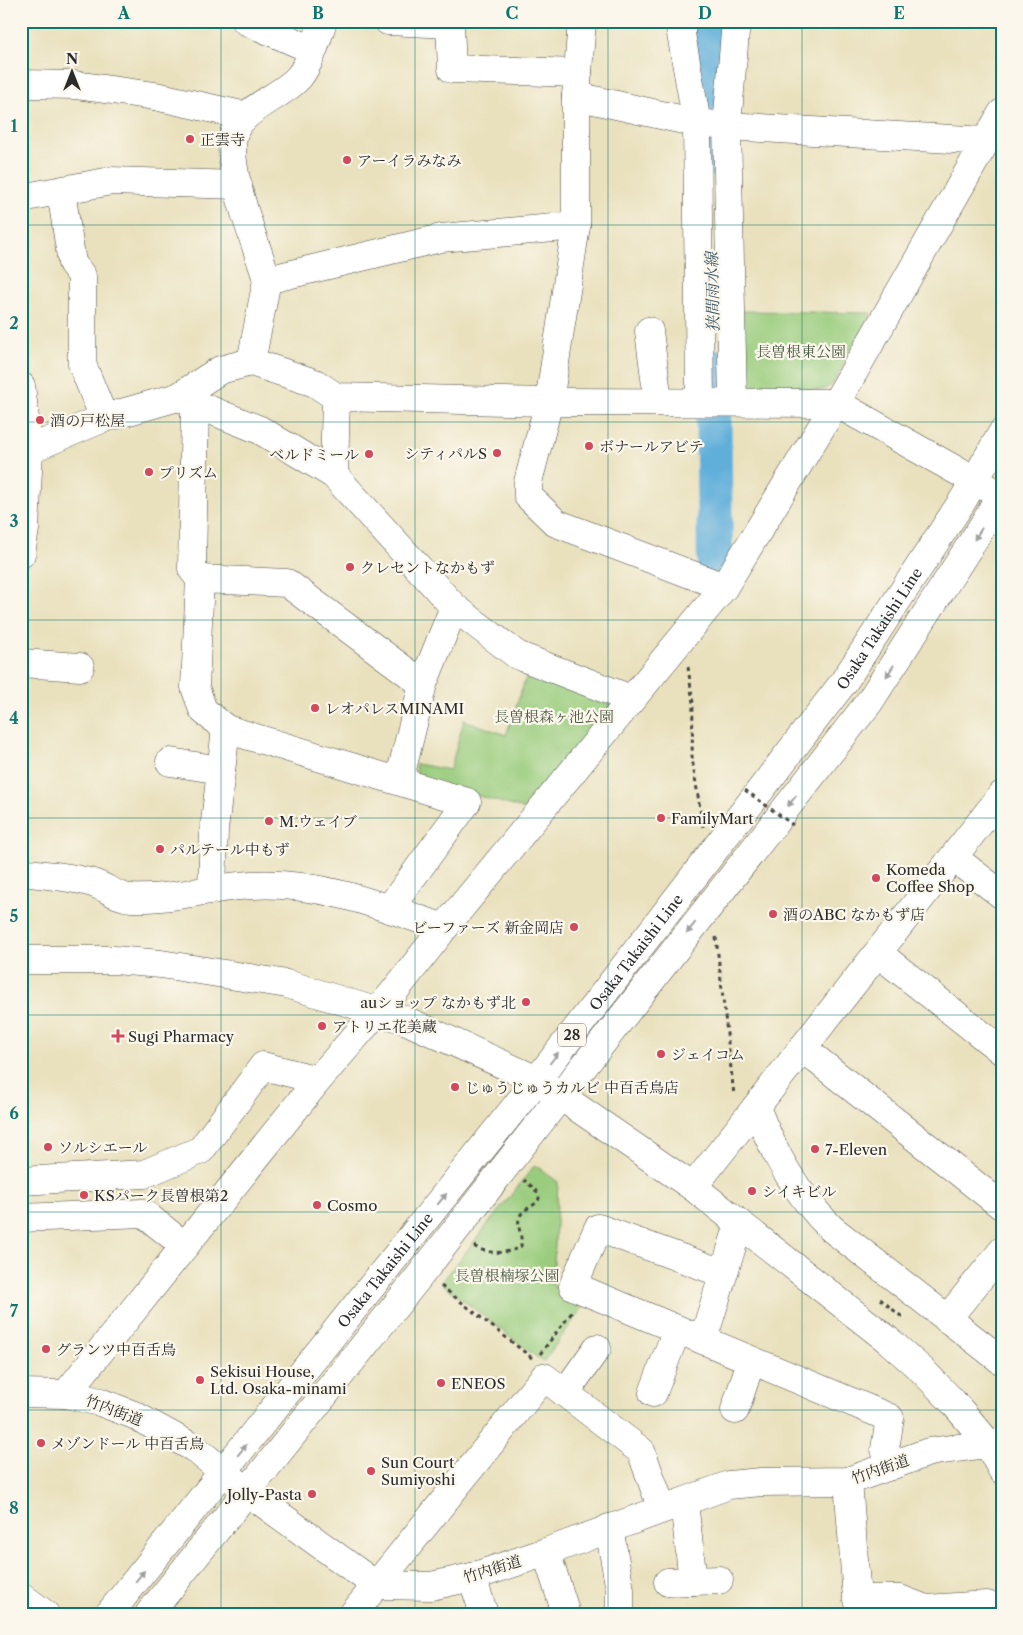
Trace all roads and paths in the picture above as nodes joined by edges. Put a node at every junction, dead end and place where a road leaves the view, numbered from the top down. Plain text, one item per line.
1 (246, 21) edge
2 (323, 21) edge
3 (388, 21) edge
4 (582, 21) edge
5 (681, 21) edge
6 (736, 21) edge
7 (313, 50) junction
8 (21, 84) edge
9 (577, 84) junction
10 (1002, 113) edge
11 (246, 116) junction
12 (711, 124) junction
13 (986, 141) junction
14 (238, 185) junction
15 (61, 191) junction
16 (21, 198) edge
17 (576, 226) junction
18 (267, 280) junction
19 (649, 331) dead end
20 (251, 362) junction
21 (21, 386) edge
22 (336, 397) junction
23 (186, 401) junction
24 (700, 401) junction
25 (549, 402) junction
26 (658, 402) junction
27 (732, 402) junction
28 (836, 403) junction
29 (104, 418) junction
30 (1002, 433) edge
31 (25, 452) edge
32 (334, 475) junction
33 (975, 481) junction
34 (1001, 494) edge
35 (21, 554) edge
36 (200, 579) junction
37 (724, 587) junction
38 (454, 607) junction
39 (673, 650) junction
40 (21, 663) edge
41 (80, 667) dead end
42 (423, 684) junction
43 (631, 699) junction
44 (226, 729) junction
45 (170, 762) dead end
46 (221, 770) junction
47 (399, 781) junction
48 (745, 790) dead end
49 (1002, 795) edge
50 (793, 825) dead end
51 (704, 833) dead end
52 (954, 858) junction
53 (21, 872) edge
54 (212, 888) junction
55 (1002, 894) edge
56 (389, 909) junction
57 (444, 928) junction
58 (715, 929) dead end
59 (879, 954) junction
60 (21, 960) edge
61 (378, 1011) junction
62 (802, 1048) junction
63 (1002, 1051) edge
64 (318, 1080) junction
65 (537, 1080) junction
66 (561, 1094) junction
67 (746, 1104) junction
68 (518, 1174) dead end
69 (21, 1181) edge
70 (693, 1188) junction
71 (1002, 1206) edge
72 (21, 1218) edge
73 (739, 1224) junction
74 (472, 1245) dead end
75 (185, 1246) junction
76 (1002, 1251) edge
77 (722, 1273) junction
78 (466, 1277) dead end
79 (476, 1277) dead end
80 (434, 1281) dead end
81 (534, 1281) dead end
82 (550, 1281) dead end
83 (587, 1292) junction
84 (874, 1294) dead end
85 (947, 1319) junction
86 (896, 1322) dead end
87 (677, 1328) junction
88 (703, 1340) junction
89 (597, 1348) dead end
90 (752, 1361) junction
91 (1002, 1361) edge
92 (548, 1377) junction
93 (21, 1393) edge
94 (653, 1393) dead end
95 (66, 1394) junction
96 (735, 1410) dead end
97 (994, 1442) edge
98 (890, 1466) junction
99 (1002, 1470) edge
100 (225, 1472) junction
101 (848, 1481) junction
102 (246, 1490) junction
103 (673, 1506) junction
104 (610, 1528) junction
105 (546, 1552) junction
106 (472, 1576) junction
107 (693, 1581) dead end
108 (376, 1585) junction
109 (21, 1596) edge
110 (858, 1606) edge
111 (1002, 1610) edge
112 (45, 1614) edge
113 (109, 1614) edge
114 (149, 1614) edge
115 (353, 1614) edge
116 (484, 1614) edge
117 (563, 1614) edge
118 (620, 1614) edge

1 - 7 street
2 - 7 street
3 - 9 street
4 - 9 street
5 - 12 street
6 - 12 street
7 - 11 street
8 - 11 street
9 - 12 street
9 - 17 street
10 - 13 street
11 - 14 street
12 - 13 street
12 - 24 street
12 - 27 street
13 - 28 street
14 - 15 street
14 - 18 street
15 - 16 street
15 - 29 street
17 - 18 street
17 - 25 street
18 - 20 street
19 - 26 street
20 - 22 street
20 - 23 street
21 - 31 street
22 - 25 street
22 - 32 street
23 - 29 street
23 - 32 street
23 - 36 street
24 - 26 street
24 - 27 street
25 - 26 street
25 - 37 street
27 - 28 street
28 - 33 street
28 - 37 street
29 - 31 street
30 - 33 street, Osaka Takaishi Line / 28
31 - 35 street
32 - 38 street
33 - 34 street
65 -> 33 street, Osaka Takaishi Line / 28
34 -> 66 street, Osaka Takaishi Line / 28
36 - 42 street
36 - 44 street
37 - 39 street
38 - 42 street
38 - 43 street
39 - 43 street
39 - 51 path
40 - 41 street
42 - 47 street
43 - 57 street
44 - 46 street
44 - 47 street
45 - 46 street
46 - 54 street
47 - 56 street
48 - 50 path, bridge
49 - 52 street
52 - 55 street
52 - 59 street
53 - 54 street
54 - 56 street
56 - 57 street
57 - 61 street
58 - 67 path
59 - 62 street
59 - 63 street
60 - 61 street
61 - 64 street
61 - 65 street
62 - 67 street
62 - 71 street
64 - 69 street
64 - 75 street
65 - 66 street
100 -> 65 street, Osaka Takaishi Line / 28
66 - 70 street
66 - 102 street, Osaka Takaishi Line / 28
67 - 70 street
67 - 85 street
68 - 74 path
70 - 73 street
72 - 75 street
73 - 77 street
73 - 97 street
75 - 95 street
76 - 85 street
77 - 83 street
77 - 88 street
78 - 79 path
80 - 92 path
81 - 82 path
83 - 87 street
83 - 92 path
84 - 86 path
85 - 91 street
87 - 88 street
87 - 94 street
88 - 90 street
89 - 92 street
90 - 96 street
90 - 98 street
92 - 103 street
92 - 108 street
93 - 95 street, 竹内街道
95 - 100 street, 竹内街道
97 - 98 street, 竹内街道
97 - 99 street
98 - 101 street, 竹内街道
100 - 102 street, 竹内街道
113 -> 100 street, Osaka Takaishi Line / 28
101 - 103 street, 竹内街道
101 - 110 street
102 - 108 street, 竹内街道
102 - 114 street, Osaka Takaishi Line / 28
103 - 104 street, 竹内街道
103 - 107 street
104 - 105 street, 竹内街道
104 - 118 street
105 - 106 street, 竹内街道
105 - 117 street
106 - 108 street, 竹内街道
106 - 116 street
108 - 115 street
109 - 112 street
110 - 111 street

